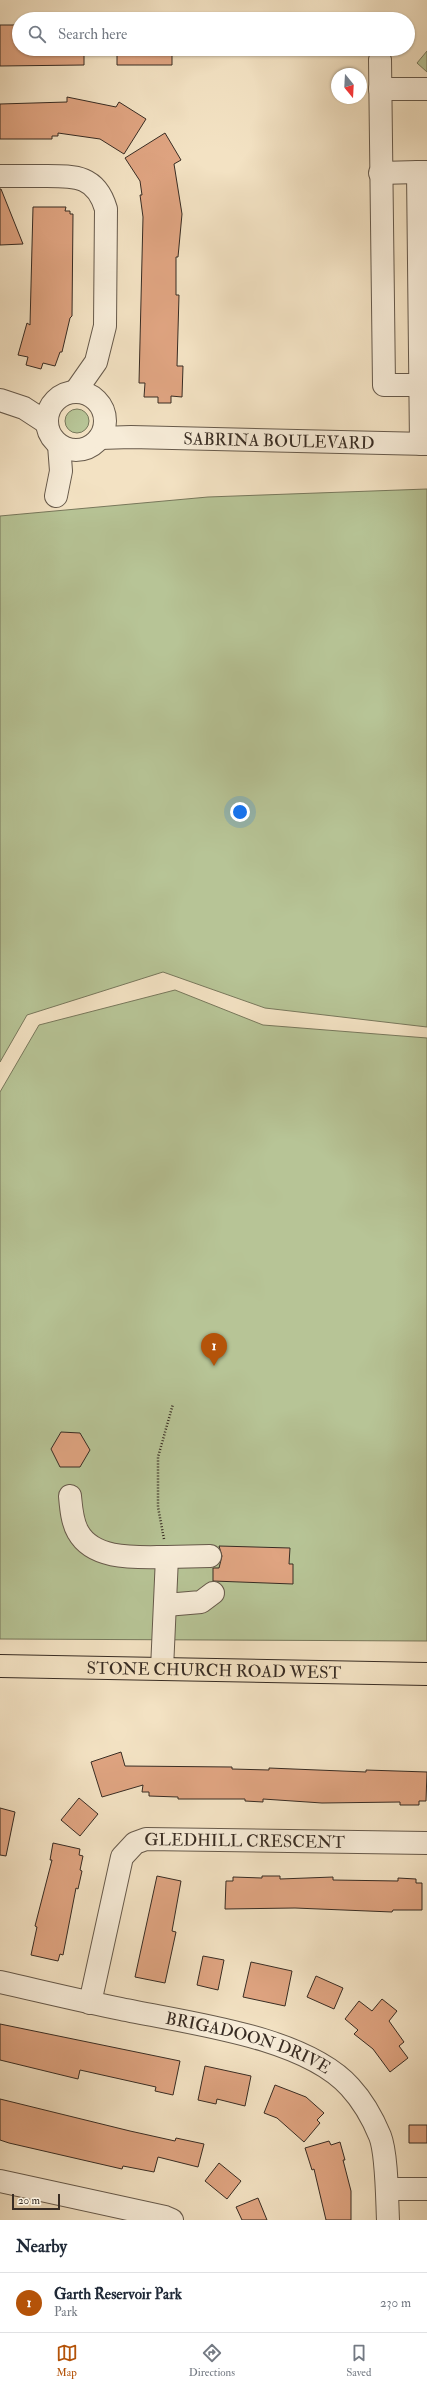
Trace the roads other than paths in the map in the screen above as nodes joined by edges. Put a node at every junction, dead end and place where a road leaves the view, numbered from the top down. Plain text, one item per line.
1 (380, 60) dead end
2 (380, 89) junction
3 (427, 89) edge
4 (423, 172) edge
5 (380, 173) junction
6 (0, 176) edge
7 (424, 346) edge
8 (96, 362) junction
9 (424, 385) edge
10 (75, 392) junction
11 (0, 400) edge
12 (50, 414) junction
13 (101, 420) junction
14 (424, 444) edge
15 (69, 448) junction
16 (56, 496) dead end
17 (70, 1496) dead end
18 (166, 1550) junction
19 (210, 1556) dead end
20 (213, 1594) dead end
21 (166, 1605) junction
22 (0, 1666) edge
23 (162, 1669) junction
24 (427, 1674) edge
25 (427, 1843) edge
26 (0, 1982) edge
27 (90, 2003) junction
28 (0, 2181) edge
29 (427, 2189) edge
30 (387, 2190) junction
31 (172, 2220) edge
32 (388, 2220) edge

1 - 2 street
2 - 3 street
2 - 5 street
4 - 5 street
4 - 7 street
5 - 9 street
6 - 8 street
7 - 9 street
8 - 10 street
8 - 13 street
9 - 14 street
10 - 12 street
10 - 13 street
11 - 12 street
12 - 15 street
13 - 14 street, SABRINA BOULEVARD
13 - 15 street
15 - 16 street
17 - 18 street
18 - 19 street
18 - 21 street
20 - 21 street
21 - 23 street
22 - 23 main road, STONE CHURCH ROAD WEST
23 - 24 main road, STONE CHURCH ROAD WEST
25 - 27 street, GLEDHILL CRESCENT
26 - 27 street, BRIGADOON DRIVE
27 - 30 street, BRIGADOON DRIVE
28 - 31 street
29 - 30 street
30 - 32 street, BRIGADOON DRIVE

